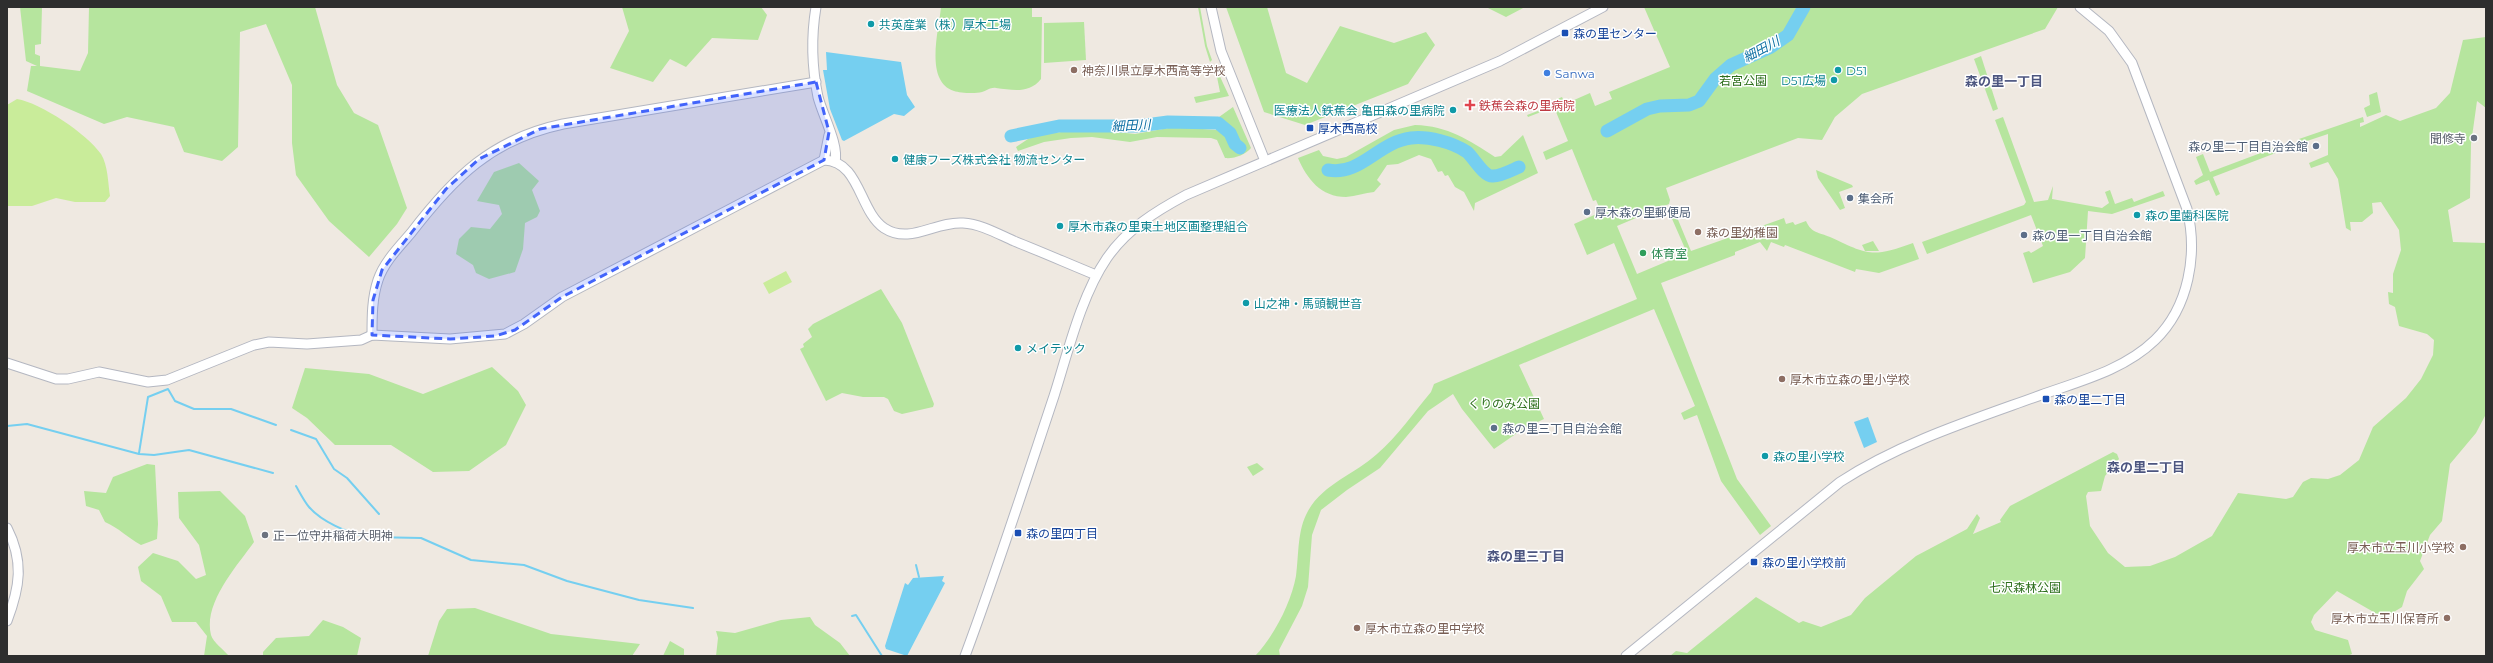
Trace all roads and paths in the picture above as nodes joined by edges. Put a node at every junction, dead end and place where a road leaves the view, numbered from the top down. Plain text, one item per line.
1 (816, 7) edge
2 (1210, 7) edge
3 (1603, 7) edge
4 (2080, 7) edge
5 (816, 82) junction
6 (829, 132) junction
7 (824, 160) junction
8 (1265, 161) junction
9 (835, 162) junction
10 (1096, 275) junction
11 (372, 335) junction
12 (7, 363) edge
13 (7, 528) edge
14 (7, 621) edge
15 (965, 656) edge
16 (1626, 656) edge

1 - 5 street
2 - 8 street
3 - 8 street
4 - 16 street
5 - 6 street
5 - 11 street
6 - 7 street
6 - 9 street
7 - 9 street
7 - 11 street
8 - 10 street
9 - 10 street
10 - 15 street
11 - 12 street
13 - 14 street

